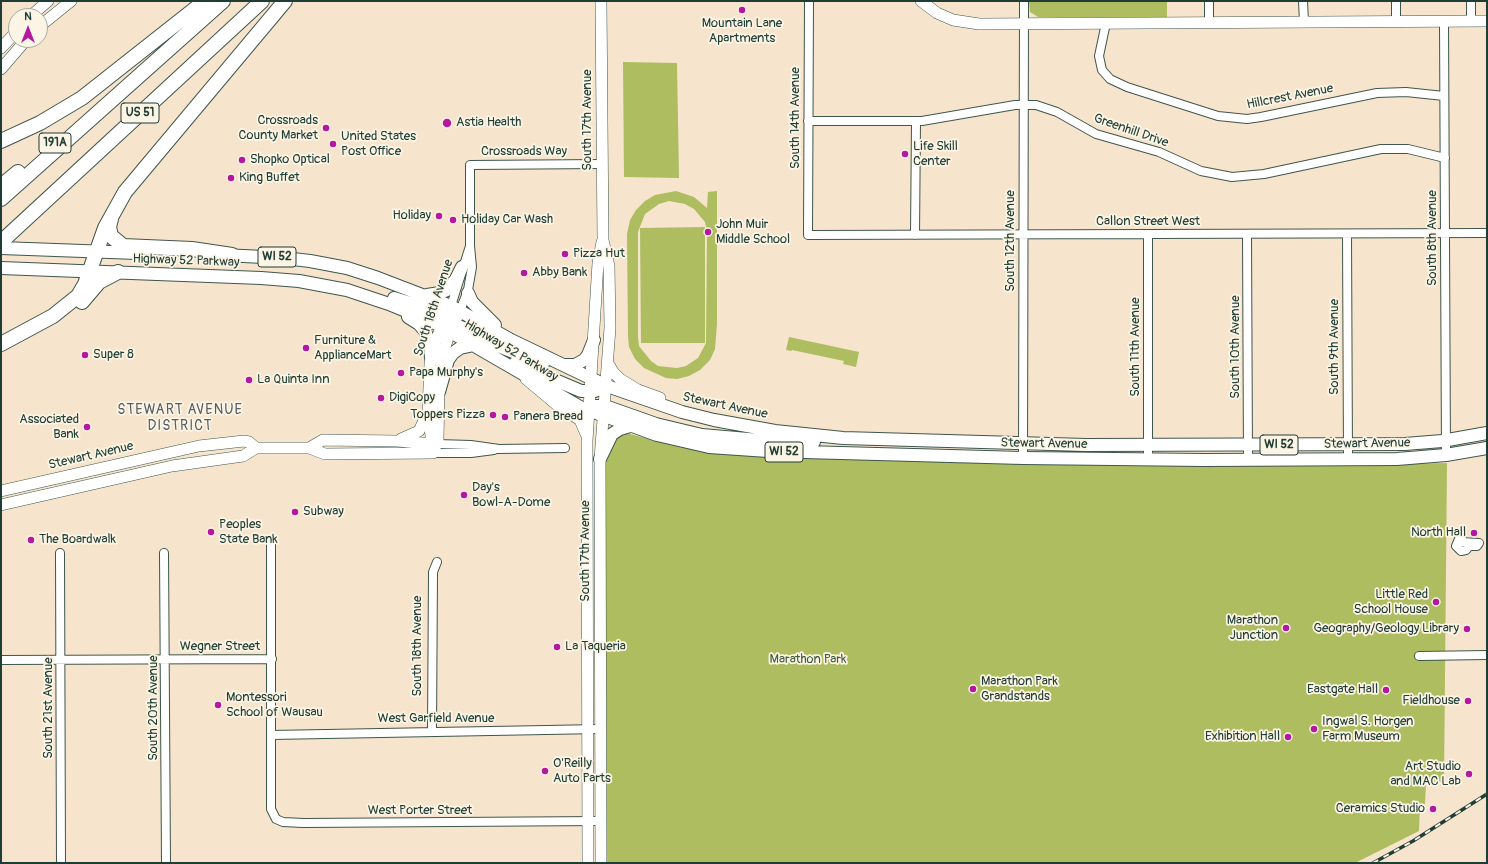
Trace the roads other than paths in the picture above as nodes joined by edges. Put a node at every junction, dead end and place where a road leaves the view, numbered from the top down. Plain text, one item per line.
1 (48, 1) edge
2 (71, 1) edge
3 (205, 1) edge
4 (223, 1) edge
5 (262, 1) edge
6 (285, 1) edge
7 (601, 1) edge
8 (808, 1) edge
9 (921, 1) edge
10 (1024, 1) edge
11 (1209, 1) edge
12 (1303, 1) edge
13 (1396, 1) edge
14 (1471, 1) edge
15 (40, 8) edge
16 (48, 20) edge
17 (1471, 21) junction
18 (1487, 21) edge
19 (1304, 22) junction
20 (1396, 22) junction
21 (1444, 22) junction
22 (1024, 23) junction
23 (1106, 23) junction
24 (1210, 23) junction
25 (8, 41) edge
26 (1, 48) edge
27 (19, 48) edge
28 (1, 68) edge
29 (1444, 96) junction
30 (110, 100) junction
31 (1023, 104) junction
32 (808, 121) junction
33 (916, 122) junction
34 (1, 141) edge
35 (1445, 158) junction
36 (602, 164) junction
37 (470, 165) joint
38 (1, 186) edge
39 (1, 199) edge
40 (116, 207) junction
41 (1446, 233) junction
42 (1487, 233) edge
43 (1148, 234) junction
44 (1248, 234) junction
45 (1347, 234) junction
46 (808, 235) joint
47 (915, 235) junction
48 (1023, 236) junction
49 (603, 240) junction
50 (1, 242) edge
51 (470, 246) junction
52 (1, 248) edge
53 (96, 252) junction
54 (232, 255) junction
55 (462, 267) junction
56 (1, 268) edge
57 (90, 271) junction
58 (118, 272) junction
59 (352, 292) junction
60 (468, 293) junction
61 (425, 295) junction
62 (370, 297) junction
63 (452, 310) junction
64 (38, 325) junction
65 (448, 328) junction
66 (511, 340) junction
67 (594, 340) junction
68 (1, 344) edge
69 (474, 345) junction
70 (493, 356) junction
71 (431, 358) junction
72 (608, 362) junction
73 (561, 364) junction
74 (514, 368) junction
75 (591, 379) junction
76 (607, 386) junction
77 (439, 392) junction
78 (590, 392) junction
79 (428, 410) junction
80 (589, 410) junction
81 (604, 411) junction
82 (714, 420) junction
83 (630, 426) junction
84 (1487, 433) edge
85 (843, 438) junction
86 (1446, 440) junction
87 (397, 441) junction
88 (587, 441) junction
89 (1023, 444) junction
90 (1148, 445) junction
91 (1248, 445) junction
92 (1348, 445) junction
93 (433, 447) junction
94 (256, 448) junction
95 (309, 448) junction
96 (565, 448) dead end
97 (1487, 448) edge
98 (1446, 455) junction
99 (1023, 458) junction
100 (600, 459) junction
101 (1348, 459) junction
102 (1148, 460) junction
103 (1248, 460) junction
104 (1, 491) edge
105 (1, 505) edge
106 (272, 543) dead end
107 (60, 553) dead end
108 (164, 553) dead end
109 (437, 562) dead end
110 (1487, 655) edge
111 (1419, 656) dead end
112 (166, 659) junction
113 (272, 659) junction
114 (1, 660) edge
115 (60, 660) junction
116 (601, 729) junction
117 (588, 730) junction
118 (432, 731) junction
119 (271, 735) junction
120 (588, 821) junction
121 (601, 821) junction
122 (61, 863) edge
123 (166, 863) edge
124 (588, 863) edge
125 (601, 863) edge

1 - 15 street
2 - 16 street
3 - 34 highway
4 - 30 highway, US 51
5 - 50 highway, US 51
6 - 40 highway
7 - 36 street, South 17th Avenue
8 - 32 street, South 14th Avenue
9 - 22 street
10 - 22 street, South 12th Avenue
11 - 24 street
12 - 19 street
13 - 20 street
14 - 17 street
17 - 18 street
17 - 21 street
19 - 20 street
19 - 24 street
20 - 21 street
21 - 29 street, South 8th Avenue
22 - 23 street
22 - 31 street, South 12th Avenue
23 - 24 street
23 - 29 street, Hillcrest Avenue
25 - 26 street
27 - 28 street
29 - 35 street, South 8th Avenue
30 - 38 highway, 191A
30 - 39 highway, US 51
31 - 33 street, Greenhill Drive
31 - 35 street, Greenhill Drive
31 - 48 street, South 12th Avenue
32 - 33 street, Greenhill Drive
32 - 46 street, South 14th Avenue
33 - 47 street
35 - 41 street, South 8th Avenue
36 - 37 street, Crossroads Way
36 - 49 street, South 17th Avenue
37 - 51 street, South 18th Avenue
40 - 53 highway
40 - 54 highway
41 - 42 street, Callon Street West
41 - 45 street, Callon Street West
41 - 86 street, South 8th Avenue
43 - 44 street, Callon Street West
43 - 48 street, Callon Street West
43 - 90 street, South 11th Avenue
44 - 45 street, Callon Street West
44 - 91 street, South 10th Avenue
45 - 92 street, South 9th Avenue
46 - 47 street, Callon Street West
47 - 48 street, Callon Street West
48 - 89 street, South 12th Avenue
49 - 67 street, South 17th Avenue
49 - 72 street, South 17th Avenue
51 - 55 street, South 18th Avenue
51 - 60 street, South 18th Avenue
52 - 53 main road, Highway 52 Parkway / WI 52
53 - 54 main road, Highway 52 Parkway / WI 52
53 - 57 highway
54 - 61 main road, Highway 52 Parkway / WI 52
55 - 61 main road
55 - 63 street, South 18th Avenue
56 - 57 main road, Highway 52 Parkway / WI 52
57 - 58 main road, Highway 52 Parkway / WI 52
57 - 64 highway
58 - 59 main road, Highway 52 Parkway / WI 52
58 - 64 highway
59 - 62 main road, Highway 52 Parkway / WI 52
59 - 63 main road
60 - 63 street, South 18th Avenue
60 - 66 main road
61 - 63 main road, Highway 52 Parkway / WI 52
62 - 65 main road, Highway 52 Parkway / WI 52
62 - 71 main road
63 - 65 street, South 18th Avenue
63 - 66 main road, Highway 52 Parkway / WI 52
64 - 68 highway
65 - 69 main road, Highway 52 Parkway / WI 52
65 - 71 street, South 18th Avenue
65 - 75 main road
65 - 77 street, South 18th Avenue
66 - 73 main road, Highway 52 Parkway / WI 52
67 - 73 main road
67 - 75 street, South 17th Avenue
69 - 70 main road, Highway 52 Parkway / WI 52
69 - 77 main road
70 - 74 main road, Highway 52 Parkway / WI 52
70 - 78 main road
71 - 79 street, South 18th Avenue
72 - 76 street, South 17th Avenue
72 - 82 street
73 - 75 main road, Highway 52 Parkway / WI 52
74 - 80 main road, Highway 52 Parkway / WI 52
74 - 88 street
75 - 76 main road, Highway 52 Parkway / WI 52
75 - 78 street, South 17th Avenue
76 - 78 main road
76 - 81 street, South 17th Avenue
76 - 82 main road, Stewart Avenue / WI 52
77 - 93 street, South 18th Avenue
78 - 80 street, South 17th Avenue
79 - 87 street
79 - 93 street, South 18th Avenue
80 - 81 main road, Highway 52 Parkway / WI 52
80 - 88 street, South 17th Avenue
81 - 83 main road, Stewart Avenue / WI 52
81 - 85 main road
81 - 100 street, South 17th Avenue
82 - 85 main road, Stewart Avenue / WI 52
83 - 99 main road, Stewart Avenue / WI 52
83 - 100 main road
84 - 86 main road, Stewart Avenue / WI 52
85 - 89 main road, Stewart Avenue / WI 52
86 - 92 main road, Stewart Avenue / WI 52
86 - 98 street, South 8th Avenue
87 - 93 street, Stewart Avenue
87 - 95 street, Stewart Avenue
88 - 117 street, South 17th Avenue
89 - 90 main road, Stewart Avenue / WI 52
89 - 99 street, South 12th Avenue
90 - 91 main road, Stewart Avenue / WI 52
90 - 102 street, South 11th Avenue
91 - 92 main road, Stewart Avenue / WI 52
91 - 103 street, South 10th Avenue
92 - 101 street, South 9th Avenue
93 - 95 street, Stewart Avenue
93 - 96 street, Stewart Avenue
94 - 95 street, Stewart Avenue
94 - 104 street, Stewart Avenue
94 - 105 street, Stewart Avenue
97 - 98 main road, Stewart Avenue / WI 52
98 - 101 main road, Stewart Avenue / WI 52
99 - 102 main road, Stewart Avenue / WI 52
100 - 116 street, South 17th Avenue
101 - 103 main road, Stewart Avenue / WI 52
102 - 103 main road, Stewart Avenue / WI 52
106 - 113 street, West Porter Street
107 - 115 street, South 21st Avenue
108 - 112 street, South 20th Avenue
109 - 118 street, South 18th Avenue
110 - 111 street
112 - 113 street, Wegner Street
112 - 115 street, Wegner Street
112 - 123 street, South 20th Avenue
113 - 119 street, West Porter Street
114 - 115 street, Wegner Street
115 - 122 street, South 21st Avenue
116 - 117 street, West Garfield Avenue
116 - 121 street, South 17th Avenue
117 - 118 street, West Garfield Avenue
117 - 120 street, South 17th Avenue
118 - 119 street, West Garfield Avenue
119 - 120 street, West Porter Street
120 - 121 street, West Porter Street
120 - 124 street, South 17th Avenue
121 - 125 street, South 17th Avenue

